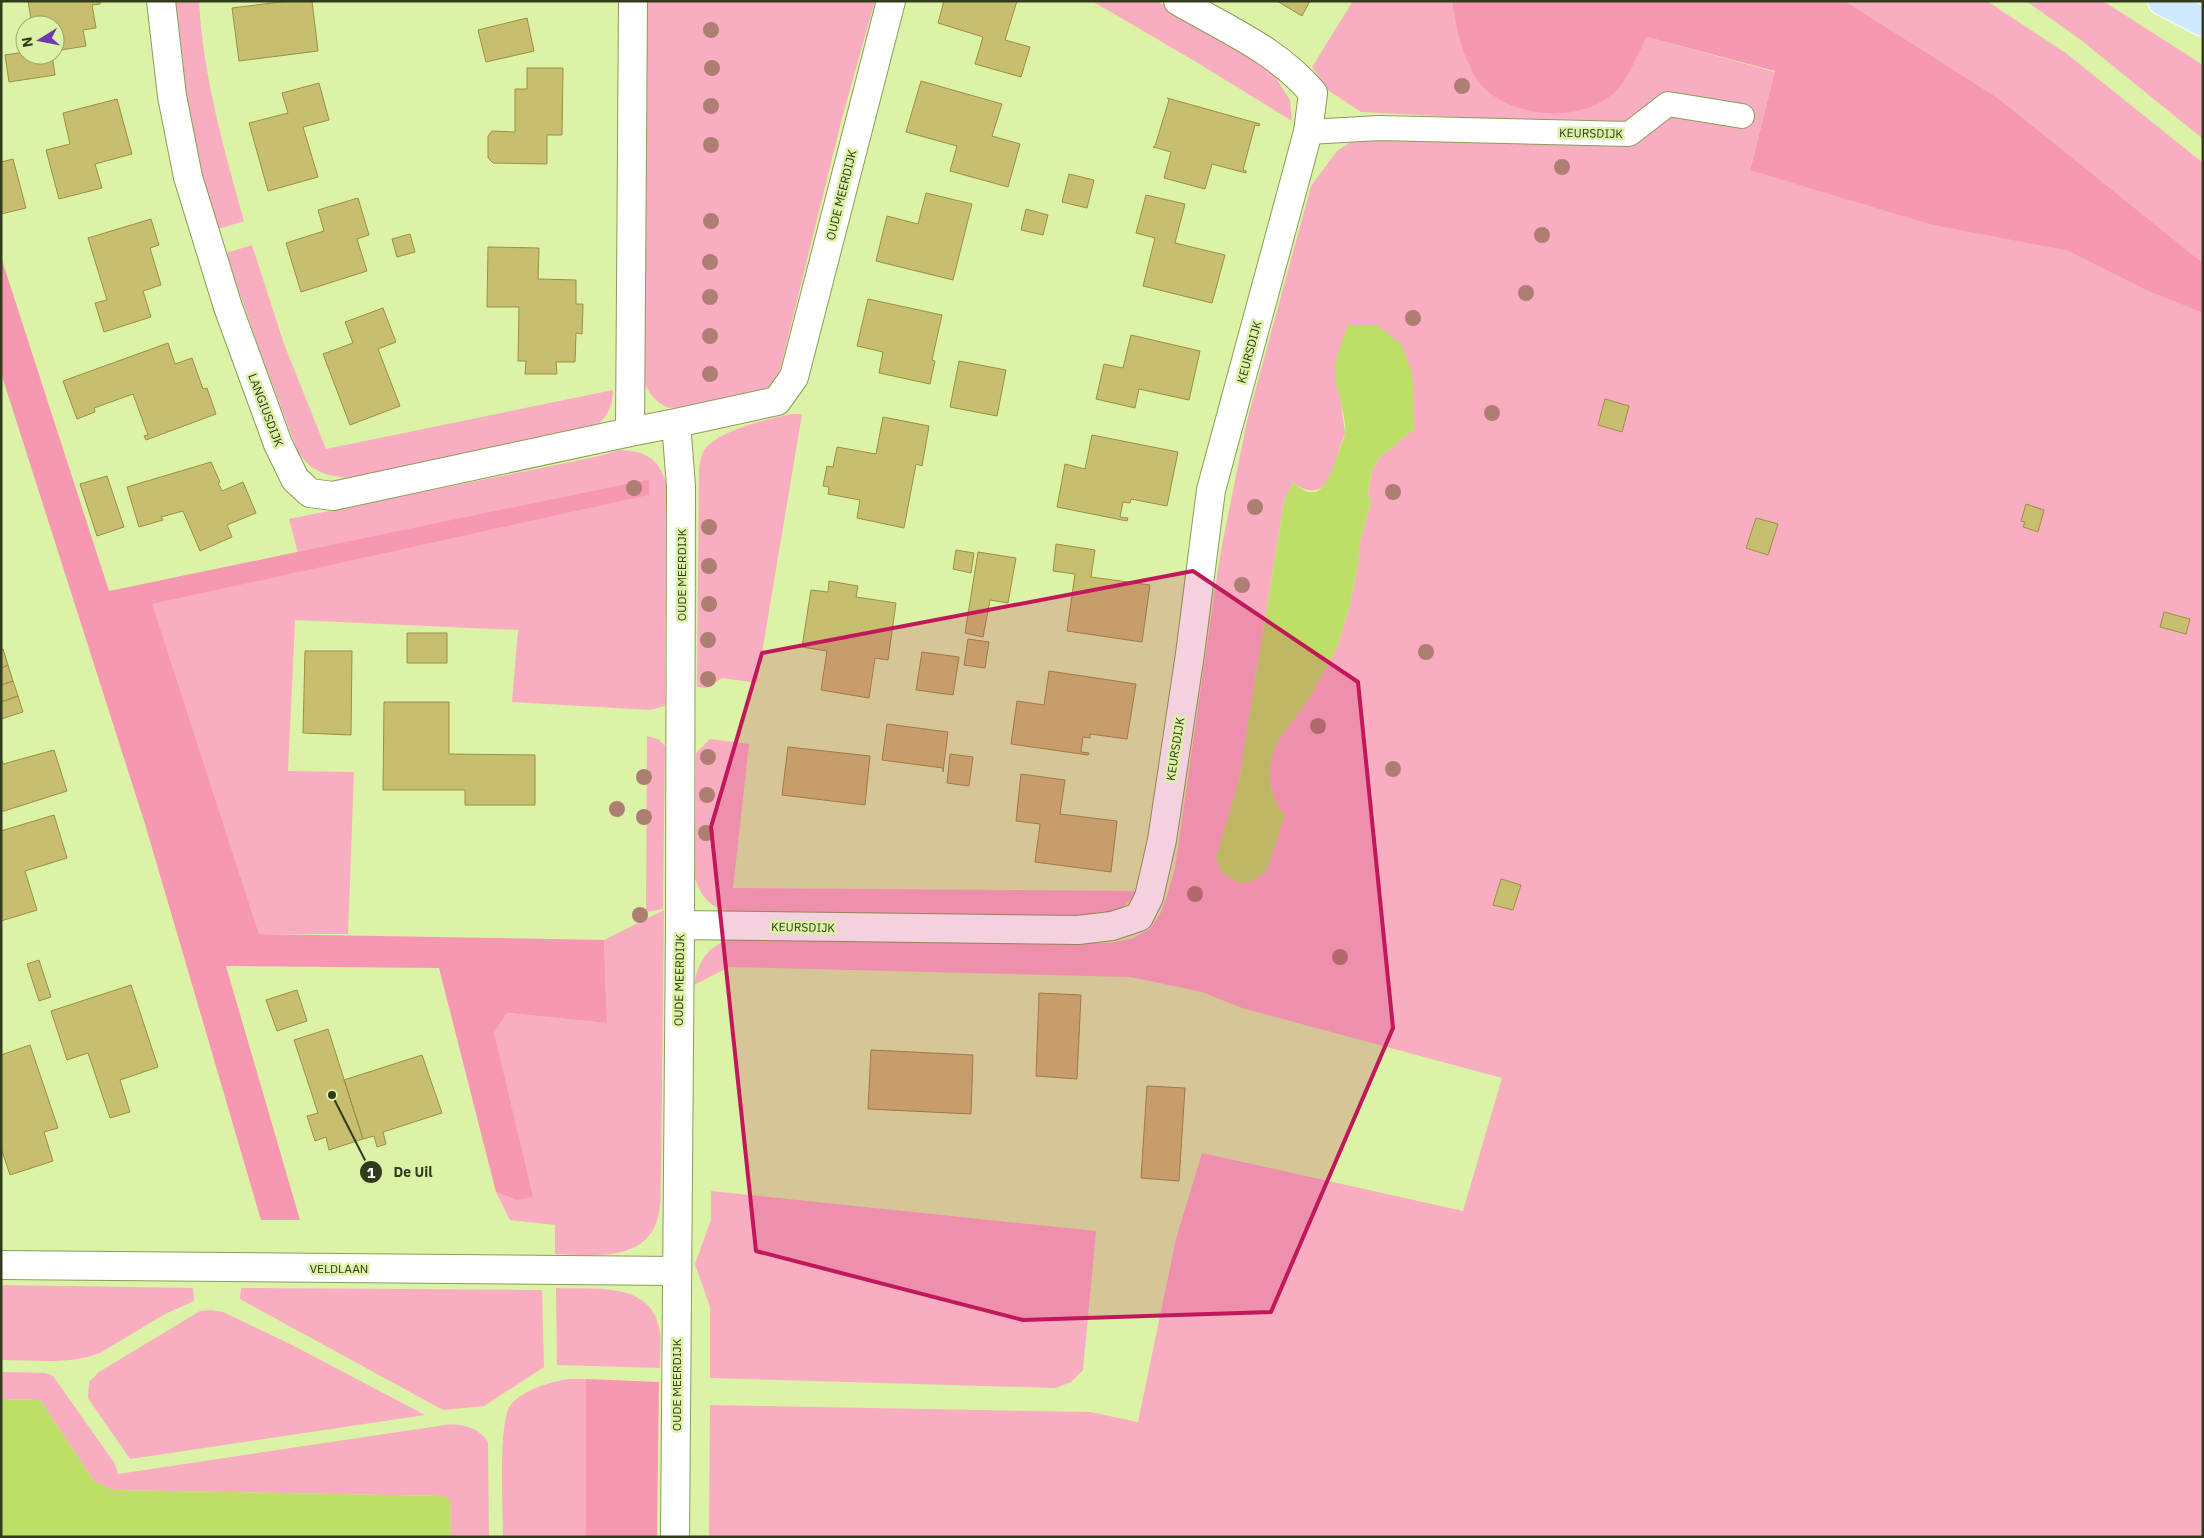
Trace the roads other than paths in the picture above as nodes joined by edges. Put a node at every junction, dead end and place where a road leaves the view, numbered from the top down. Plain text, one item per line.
1 (161, 1) edge
2 (633, 1) edge
3 (891, 1) edge
4 (1178, 1) edge
5 (2162, 1) edge
6 (2203, 22) edge
7 (1742, 116) dead end
8 (1308, 132) junction
9 (676, 423) junction
10 (630, 432) junction
11 (680, 925) junction
12 (1, 1265) edge
13 (676, 1271) junction
14 (675, 1537) edge

1 - 10 street, LANGIUSDIJK
2 - 10 street
3 - 9 street, OUDE MEERDIJK
4 - 8 street, KEURSDIJK
5 - 6 main road
7 - 8 lane, KEURSDIJK
8 - 11 street, KEURSDIJK
9 - 10 street, OUDE MEERDIJK
9 - 11 street, OUDE MEERDIJK
11 - 13 street, OUDE MEERDIJK
12 - 13 street, VELDLAAN
13 - 14 street, OUDE MEERDIJK

